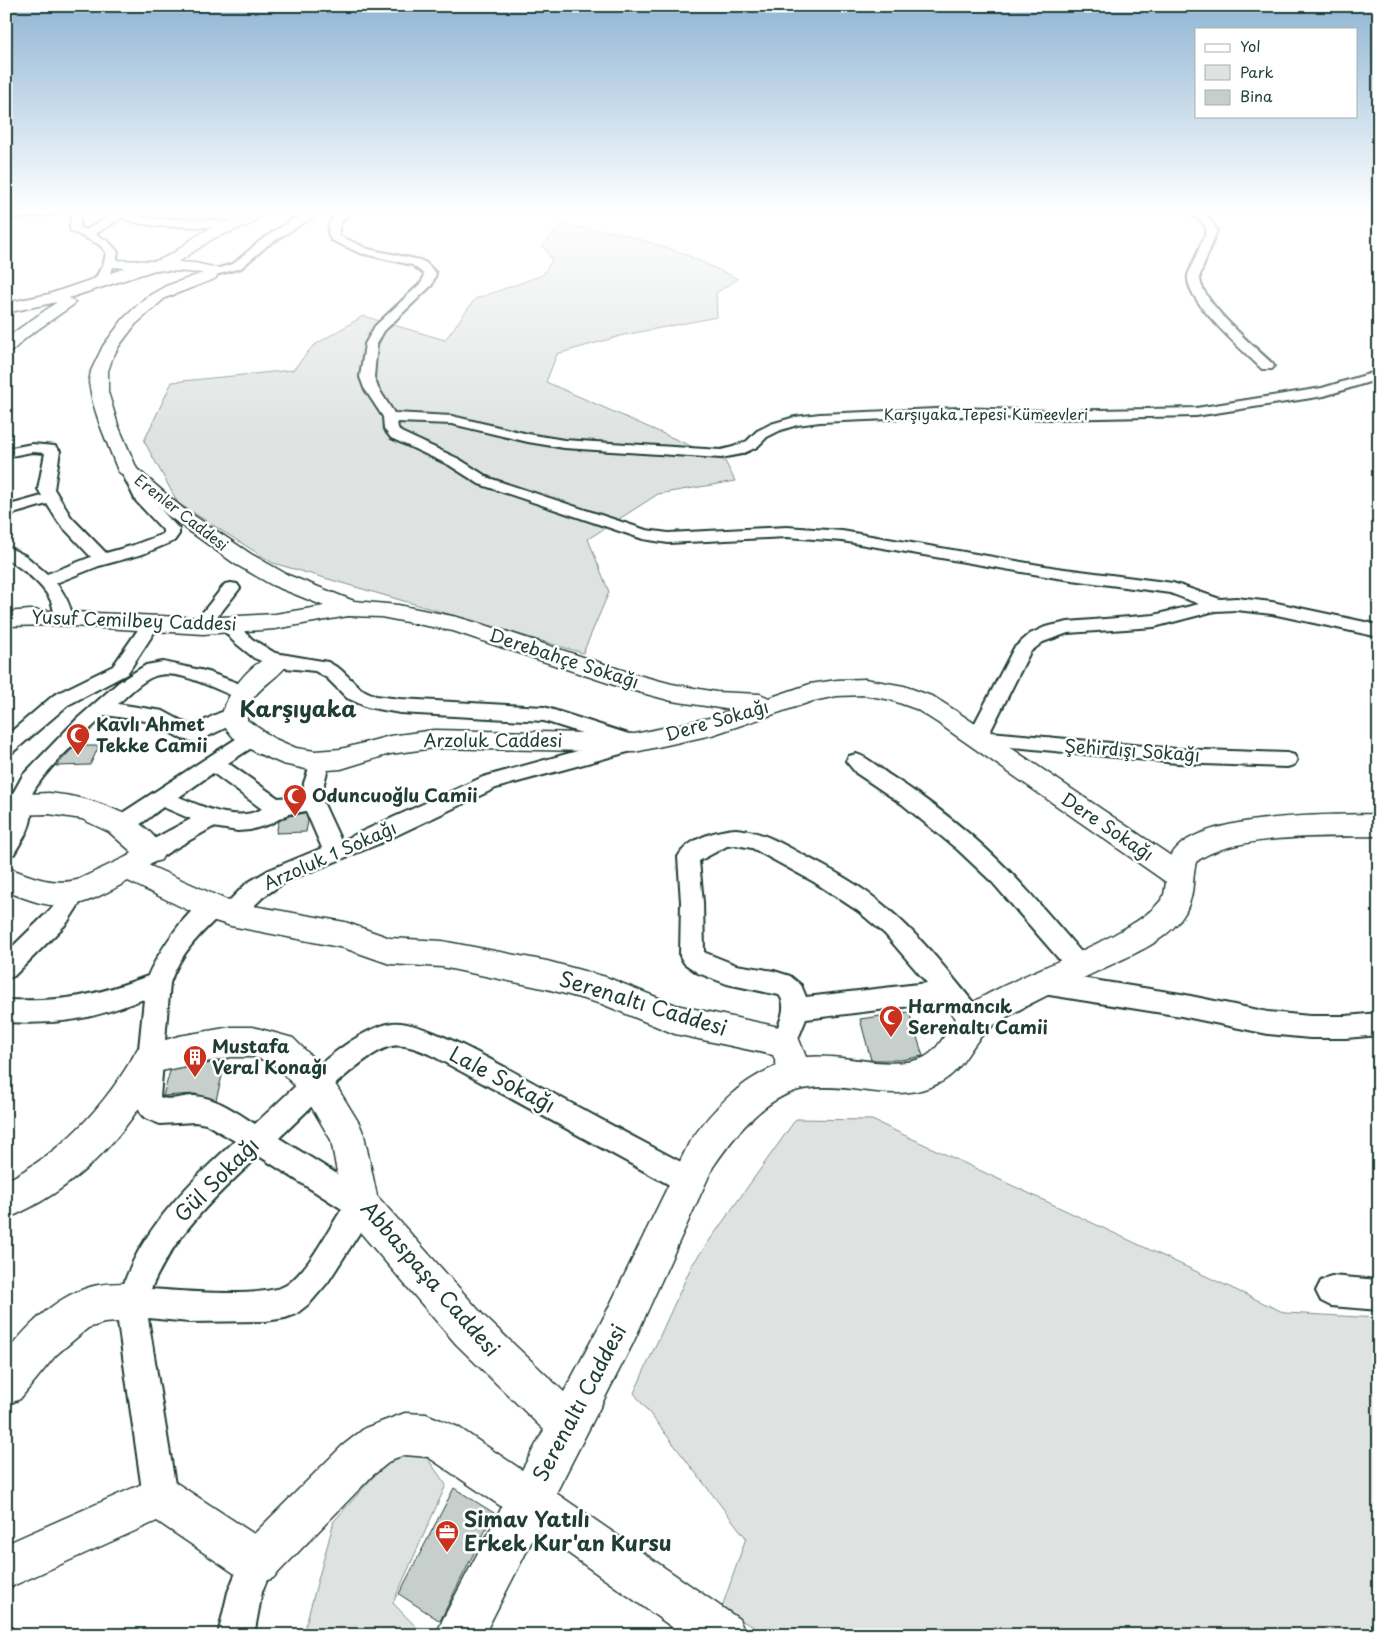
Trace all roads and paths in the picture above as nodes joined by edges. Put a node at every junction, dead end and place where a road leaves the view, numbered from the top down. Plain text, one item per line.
1 (87, 287) edge
2 (93, 287) edge
3 (181, 287) edge
4 (424, 287) edge
5 (1194, 287) edge
6 (6, 308) edge
7 (6, 347) edge
8 (1267, 366) dead end
9 (1379, 375) edge
10 (390, 417) junction
11 (6, 453) edge
12 (130, 473) junction
13 (51, 498) junction
14 (6, 511) edge
15 (6, 551) edge
16 (102, 559) junction
17 (44, 581) junction
18 (231, 588) dead end
19 (1217, 604) junction
20 (350, 608) junction
21 (64, 618) junction
22 (6, 619) edge
23 (150, 625) junction
24 (228, 625) junction
25 (201, 626) junction
26 (1379, 631) edge
27 (277, 662) junction
28 (147, 671) junction
29 (113, 674) junction
30 (244, 693) junction
31 (778, 703) junction
32 (102, 708) junction
33 (233, 716) junction
34 (252, 738) junction
35 (977, 738) junction
36 (634, 743) junction
37 (6, 747) edge
38 (1287, 760) dead end
39 (320, 761) junction
40 (856, 761) dead end
41 (213, 762) junction
42 (162, 798) junction
43 (313, 802) junction
44 (13, 804) edge
45 (284, 806) junction
46 (211, 818) junction
47 (121, 825) junction
48 (1379, 825) edge
49 (6, 848) edge
50 (334, 853) junction
51 (140, 860) junction
52 (1180, 877) junction
53 (6, 879) edge
54 (76, 892) junction
55 (222, 911) junction
56 (1078, 966) junction
57 (6, 969) edge
58 (158, 982) junction
59 (1043, 983) junction
60 (948, 991) junction
61 (795, 1009) junction
62 (6, 1010) edge
63 (973, 1021) junction
64 (1379, 1024) edge
65 (150, 1058) junction
66 (791, 1059) junction
67 (317, 1085) junction
68 (256, 1141) junction
69 (688, 1181) junction
70 (6, 1201) edge
71 (361, 1205) junction
72 (1331, 1291) dead end
73 (1379, 1295) edge
74 (133, 1302) junction
75 (6, 1386) edge
76 (568, 1425) junction
77 (160, 1497) junction
78 (529, 1500) junction
79 (257, 1562) junction
80 (6, 1567) edge
81 (236, 1635) edge
82 (459, 1635) edge
83 (723, 1635) edge

1 - 6 street
2 - 7 street
3 - 12 street, Erenler Caddesi
4 - 10 street
5 - 8 street
9 - 10 street, Karşıyaka Tepesi Kümeevleri
10 - 19 street
11 - 13 street
12 - 16 street
12 - 20 street, Erenler Caddesi
13 - 14 street
13 - 16 street
15 - 17 street
16 - 17 street
17 - 21 street
18 - 25 street
19 - 26 street
19 - 35 street
20 - 24 street, Yusuf Cemilbey Caddesi
20 - 31 street, Derebahçe Sokağı
21 - 22 street, Yusuf Cemilbey Caddesi
21 - 23 street, Yusuf Cemilbey Caddesi
23 - 25 street, Yusuf Cemilbey Caddesi
23 - 29 street
24 - 25 street, Yusuf Cemilbey Caddesi
24 - 27 street
27 - 30 street
27 - 36 street
28 - 29 street
28 - 30 street
28 - 32 street
29 - 37 street
30 - 33 street
31 - 35 street, Dere Sokağı
31 - 36 street, Dere Sokağı
32 - 33 street
32 - 44 street
33 - 34 street, Arzoluk Caddesi
34 - 39 street, Arzoluk Caddesi
34 - 41 street
35 - 38 street, Şehirdışı Sokağı
35 - 52 street, Dere Sokağı
36 - 39 street, Arzoluk Caddesi
36 - 50 street, Arzoluk 1 Sokağı
39 - 43 street
40 - 56 street
41 - 42 street
41 - 45 street
42 - 46 street
42 - 47 street
43 - 45 street
43 - 50 street
44 - 47 street, Serenaltı Caddesi
44 - 49 street
45 - 46 street
46 - 51 street
47 - 51 street, Serenaltı Caddesi
48 - 52 street
50 - 55 street, Arzoluk 1 Sokağı
51 - 54 street
51 - 55 street, Serenaltı Caddesi
52 - 56 street
53 - 54 street
54 - 57 street
55 - 58 street, Arzoluk 1 Sokağı
55 - 66 street, Serenaltı Caddesi
56 - 59 street
58 - 62 street
58 - 65 street, Arzoluk 1 Sokağı
59 - 63 street
59 - 64 street
60 - 61 street
60 - 61 street
60 - 63 street
61 - 66 street
63 - 66 street
65 - 67 street, Abbaspaşa Caddesi
65 - 68 street, Arzoluk 1 Sokağı
65 - 70 street
66 - 69 street, Serenaltı Caddesi
67 - 68 street, Gül Sokağı
67 - 69 street, Lale Sokağı
67 - 71 street, Abbaspaşa Caddesi
68 - 71 street
68 - 74 street, Gül Sokağı
69 - 76 street, Serenaltı Caddesi
71 - 74 street
71 - 76 street, Abbaspaşa Caddesi
72 - 73 street
74 - 75 street
74 - 77 street, Gül Sokağı
76 - 78 street, Serenaltı Caddesi
77 - 79 street
77 - 80 street
78 - 79 street
78 - 82 street, Serenaltı Caddesi
78 - 83 street
79 - 81 street

